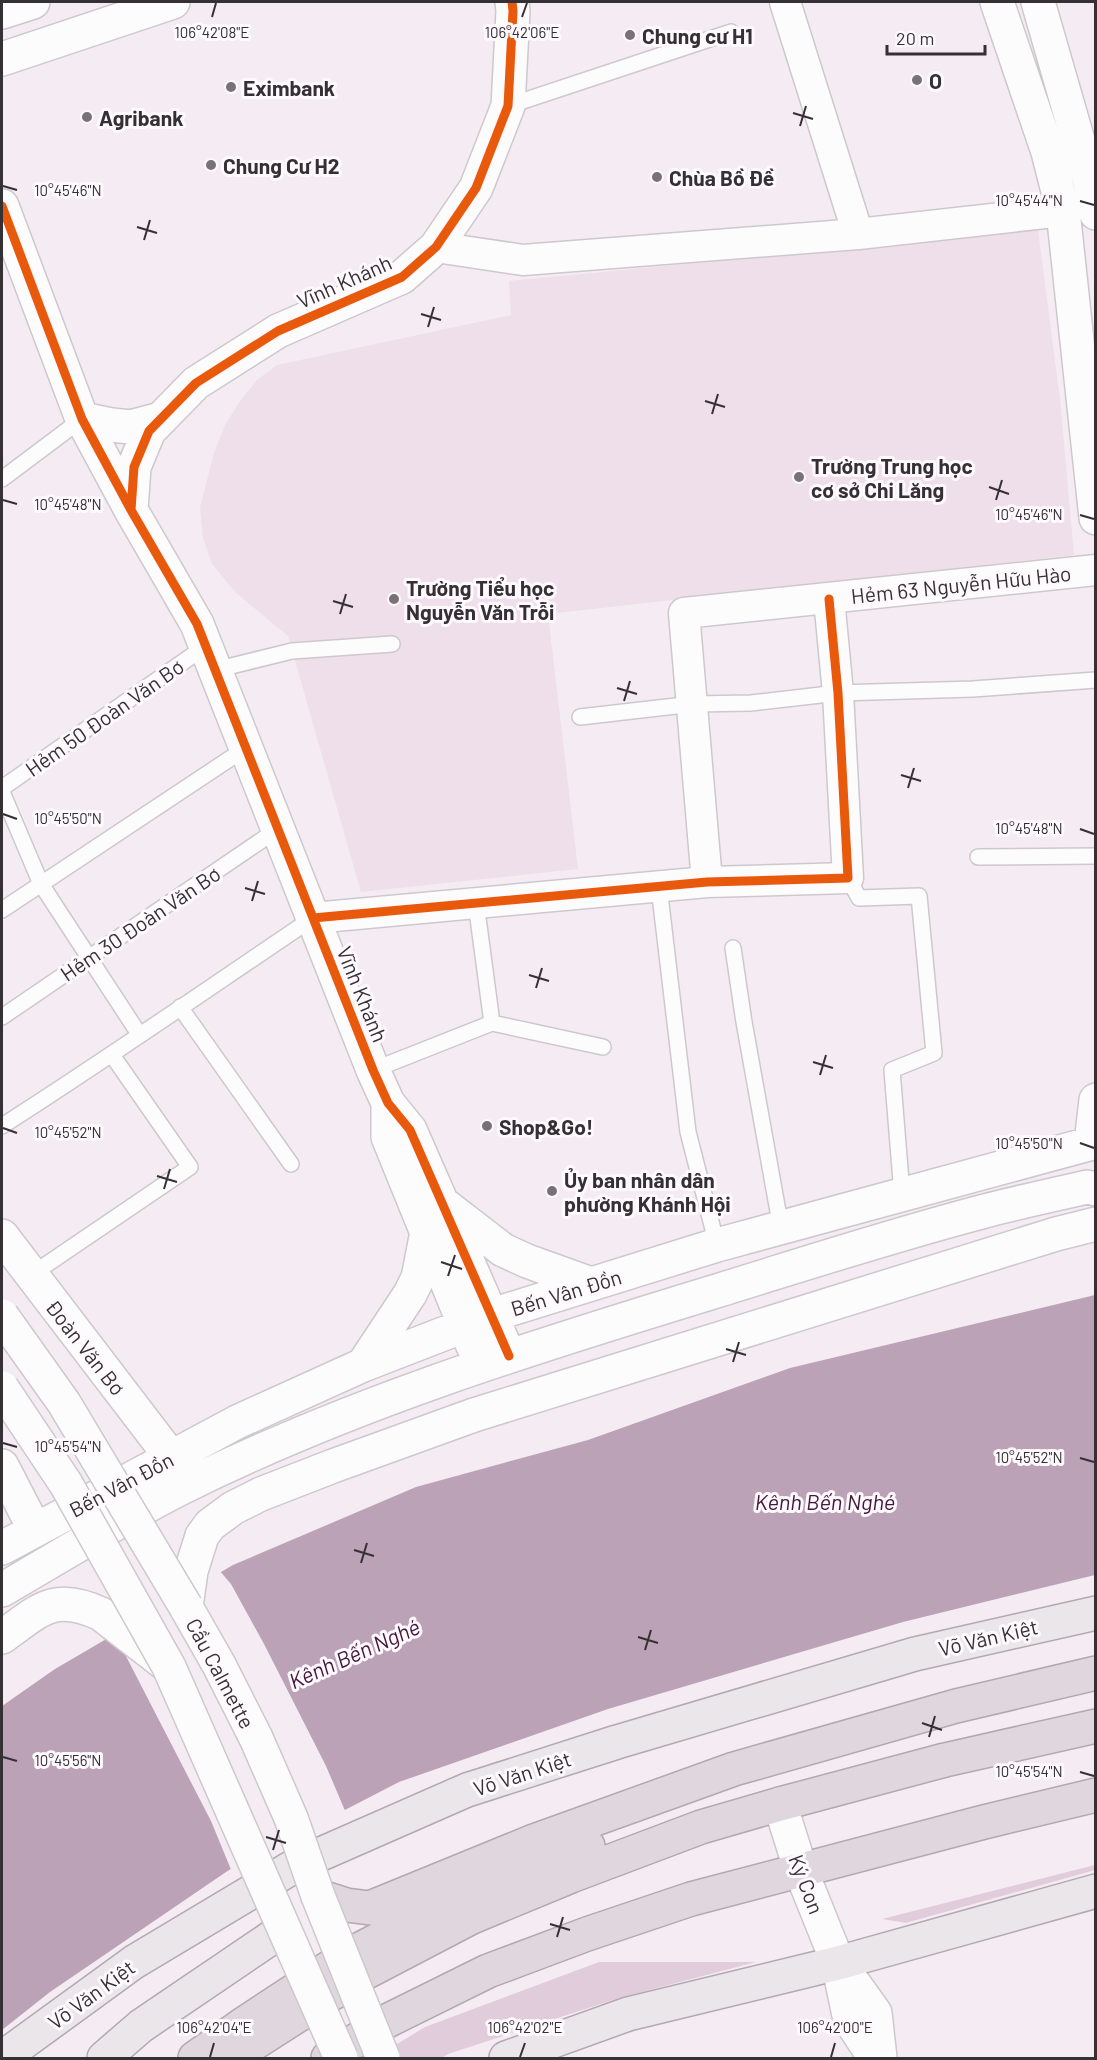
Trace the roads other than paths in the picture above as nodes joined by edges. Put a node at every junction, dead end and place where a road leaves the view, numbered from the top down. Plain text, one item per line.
1 (33, 2) edge
2 (173, 2) edge
3 (512, 2) edge
4 (785, 2) edge
5 (997, 2) edge
6 (1038, 2) edge
7 (2, 12) edge
8 (731, 32) dead end
9 (2, 59) edge
10 (508, 106) junction
11 (1094, 191) edge
12 (2, 209) edge
13 (1063, 211) junction
14 (858, 234) junction
15 (436, 247) junction
16 (82, 419) junction
17 (161, 419) junction
18 (2, 479) edge
19 (131, 510) junction
20 (1095, 518) edge
21 (1095, 570) edge
22 (829, 598) junction
23 (392, 644) dead end
24 (211, 658) junction
25 (1095, 680) edge
26 (838, 693) junction
27 (693, 704) junction
28 (580, 717) dead end
29 (246, 748) junction
30 (2, 790) edge
31 (278, 829) junction
32 (1095, 856) edge
33 (978, 857) dead end
34 (848, 878) junction
35 (707, 882) junction
36 (41, 884) junction
37 (659, 886) junction
38 (476, 903) junction
39 (2, 910) edge
40 (313, 918) junction
41 (733, 948) dead end
42 (88, 958) junction
43 (180, 1007) junction
44 (2, 1017) edge
45 (492, 1023) junction
46 (140, 1034) junction
47 (603, 1047) dead end
48 (112, 1055) junction
49 (373, 1070) junction
50 (1095, 1100) edge
51 (388, 1103) junction
52 (2, 1126) edge
53 (1093, 1142) edge
54 (291, 1164) dead end
55 (1095, 1189) edge
56 (902, 1194) junction
57 (442, 1204) junction
58 (1095, 1224) edge
59 (781, 1228) junction
60 (427, 1232) junction
61 (2, 1236) edge
62 (717, 1245) junction
63 (31, 1275) junction
64 (591, 1284) junction
65 (2, 1316) edge
66 (478, 1320) junction
67 (494, 1361) junction
68 (363, 1365) junction
69 (2, 1388) edge
70 (171, 1457) junction
71 (2, 1466) edge
72 (35, 1530) junction
73 (2, 1548) edge
74 (2, 1590) edge
75 (186, 1607) junction
76 (1095, 1613) edge
77 (2, 1637) edge
78 (170, 1667) junction
79 (1095, 1673) edge
80 (1095, 1726) edge
81 (1095, 1795) edge
82 (780, 1804) junction
83 (1039, 1809) junction
84 (1095, 1810) edge
85 (801, 1871) junction
86 (1095, 1891) edge
87 (318, 1896) junction
88 (284, 1929) junction
89 (838, 1963) junction
90 (2, 2058) edge
91 (104, 2058) edge
92 (195, 2058) edge
93 (231, 2058) edge
94 (328, 2058) edge
95 (341, 2058) edge
96 (382, 2058) edge
97 (506, 2058) edge
98 (875, 2058) edge
99 (880, 2058) edge

1 - 7 main road
2 - 9 main road
3 - 10 main road, Vĩnh Khánh
4 - 14 street
5 - 13 main road
6 - 11 main road
8 - 10 lane
10 - 15 main road, Vĩnh Khánh
12 - 16 main road, Vĩnh Khánh
13 - 14 street
13 - 20 main road
14 - 15 street
15 - 17 main road, Vĩnh Khánh
16 - 17 main road
16 - 18 lane
16 - 19 main road, Vĩnh Khánh
17 - 19 main road, Vĩnh Khánh
19 - 24 main road, Vĩnh Khánh
21 - 22 street, Hẻm 63 Nguyễn Hữu Hào
22 - 26 street
22 - 27 street, Hẻm 63 Nguyễn Hữu Hào
23 - 24 lane
24 - 29 main road, Vĩnh Khánh
24 - 30 lane, Hẻm 50 Đoàn Văn Bơ
25 - 26 lane
26 - 27 lane
26 - 34 street
27 - 28 lane
27 - 35 street
29 - 31 main road, Vĩnh Khánh
29 - 36 lane
30 - 36 lane
31 - 40 main road, Vĩnh Khánh
31 - 42 lane, Hẻm 30 Đoàn Văn Bơ
32 - 33 lane
34 - 35 street
34 - 56 lane
35 - 37 street
36 - 39 lane
36 - 42 lane
37 - 38 street
37 - 62 lane
38 - 40 street
38 - 45 lane
40 - 43 lane
40 - 49 main road, Vĩnh Khánh
41 - 59 lane
42 - 44 lane, Hẻm 30 Đoàn Văn Bơ
42 - 46 lane
43 - 46 lane
43 - 54 lane
45 - 47 lane
45 - 49 lane
46 - 48 lane
48 - 52 lane
48 - 63 lane
49 - 51 main road, Vĩnh Khánh
50 - 53 main road
51 - 57 main road, Vĩnh Khánh
51 - 60 main road, Vĩnh Khánh
53 - 56 main road, Bến Vân Đồn
55 - 67 main road, Bến Vân Đồn
56 - 59 main road, Bến Vân Đồn
57 - 64 main road
57 - 66 main road, Vĩnh Khánh
58 - 75 main road
59 - 62 main road, Bến Vân Đồn
60 - 66 main road, Vĩnh Khánh
60 - 68 main road
61 - 63 main road, Đoàn Văn Bơ
62 - 64 main road, Bến Vân Đồn
63 - 70 main road, Đoàn Văn Bơ
64 - 66 main road, Bến Vân Đồn
65 - 75 main road, Cầu Calmette, bridge
66 - 67 main road, Vĩnh Khánh
66 - 68 main road, Bến Vân Đồn
67 - 74 main road, Bến Vân Đồn
68 - 70 main road, Bến Vân Đồn
69 - 78 main road, Cầu Calmette, bridge
70 - 72 main road, Bến Vân Đồn
71 - 72 main road
72 - 73 main road, Bến Vân Đồn
75 - 87 main road, Cầu Calmette, bridge
76 - 90 main road, Võ Văn Kiệt
77 - 78 main road
78 - 88 main road, Cầu Calmette, bridge
79 - 87 highway
80 - 82 highway
81 - 83 highway
82 - 85 main road, Ký Con
82 - 92 highway
82 - 93 highway
83 - 84 main road
83 - 85 highway
85 - 89 main road, Ký Con
85 - 94 highway
86 - 89 main road
87 - 96 main road, Cầu Calmette, bridge
88 - 91 main road
88 - 95 main road, Cầu Calmette, bridge
89 - 97 main road
89 - 98 main road, Ký Con
89 - 99 main road, Ký Con

